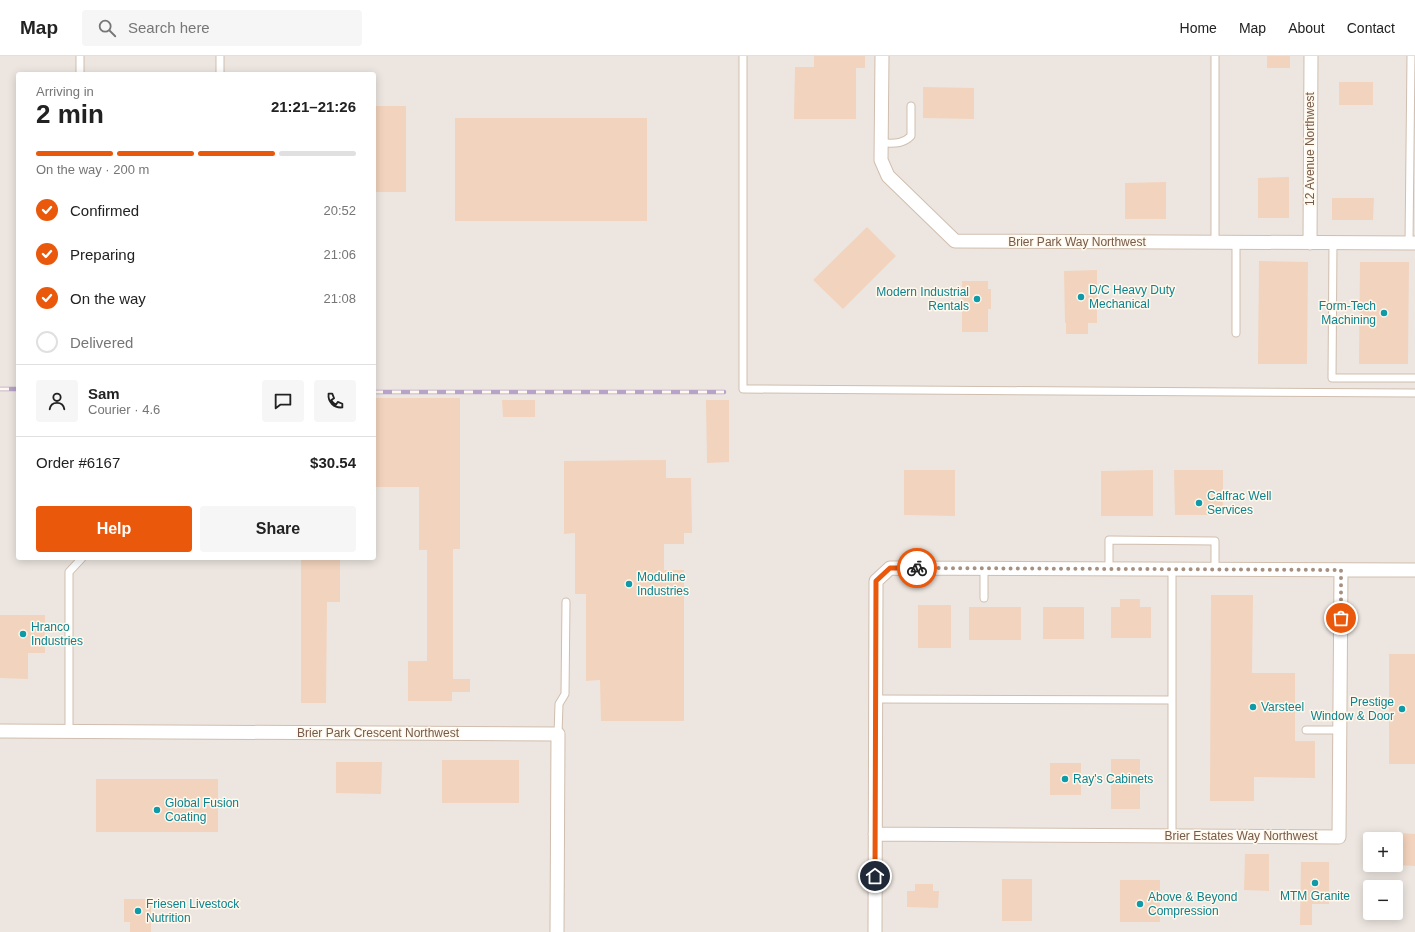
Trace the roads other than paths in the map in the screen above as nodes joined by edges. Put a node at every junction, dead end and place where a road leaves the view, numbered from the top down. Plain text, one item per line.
1 (80, 56) edge
2 (220, 56) edge
3 (743, 56) edge
4 (882, 56) edge
5 (1215, 56) edge
6 (1311, 56) edge
7 (1411, 56) edge
8 (80, 72) edge
9 (220, 72) edge
10 (911, 106) dead end
11 (881, 143) junction
12 (1215, 242) junction
13 (1236, 242) junction
14 (1310, 243) junction
15 (1333, 243) junction
16 (1412, 243) edge
17 (1236, 334) dead end
18 (1415, 378) edge
19 (1415, 393) edge
20 (80, 560) edge
21 (984, 568) junction
22 (1109, 569) junction
23 (1172, 569) junction
24 (1215, 569) junction
25 (1341, 570) junction
26 (1415, 570) edge
27 (984, 598) dead end
28 (566, 602) dead end
29 (876, 699) junction
30 (1172, 700) junction
31 (1306, 730) dead end
32 (1340, 730) junction
33 (0, 731) edge
34 (69, 732) junction
35 (558, 734) junction
36 (875, 834) junction
37 (1172, 836) junction
38 (556, 932) edge
39 (875, 932) edge

1 - 8 lane
2 - 9 lane
3 - 19 lane
4 - 11 street, Brier Park Way Northwest
5 - 12 lane
6 - 14 street, 12 Avenue Northwest
7 - 16 lane
10 - 11 lane
11 - 12 street, Brier Park Way Northwest
12 - 13 street, Brier Park Way Northwest
13 - 14 street, Brier Park Way Northwest
13 - 17 lane
14 - 15 street, Brier Park Way Northwest
15 - 16 street, Brier Park Way Northwest
15 - 18 lane
20 - 34 lane
21 - 22 street
21 - 27 lane
21 - 29 street
22 - 23 street
22 - 24 lane
23 - 24 street
23 - 30 lane
24 - 25 street
25 - 26 street
25 - 32 street, Brier Estates Way Northwest
28 - 35 lane
29 - 30 lane
29 - 36 street
30 - 37 lane
31 - 32 lane
32 - 37 street, Brier Estates Way Northwest
33 - 34 street, Brier Park Crescent Northwest
34 - 35 street, Brier Park Crescent Northwest
35 - 38 street
36 - 37 street, Brier Estates Way Northwest
36 - 39 street

